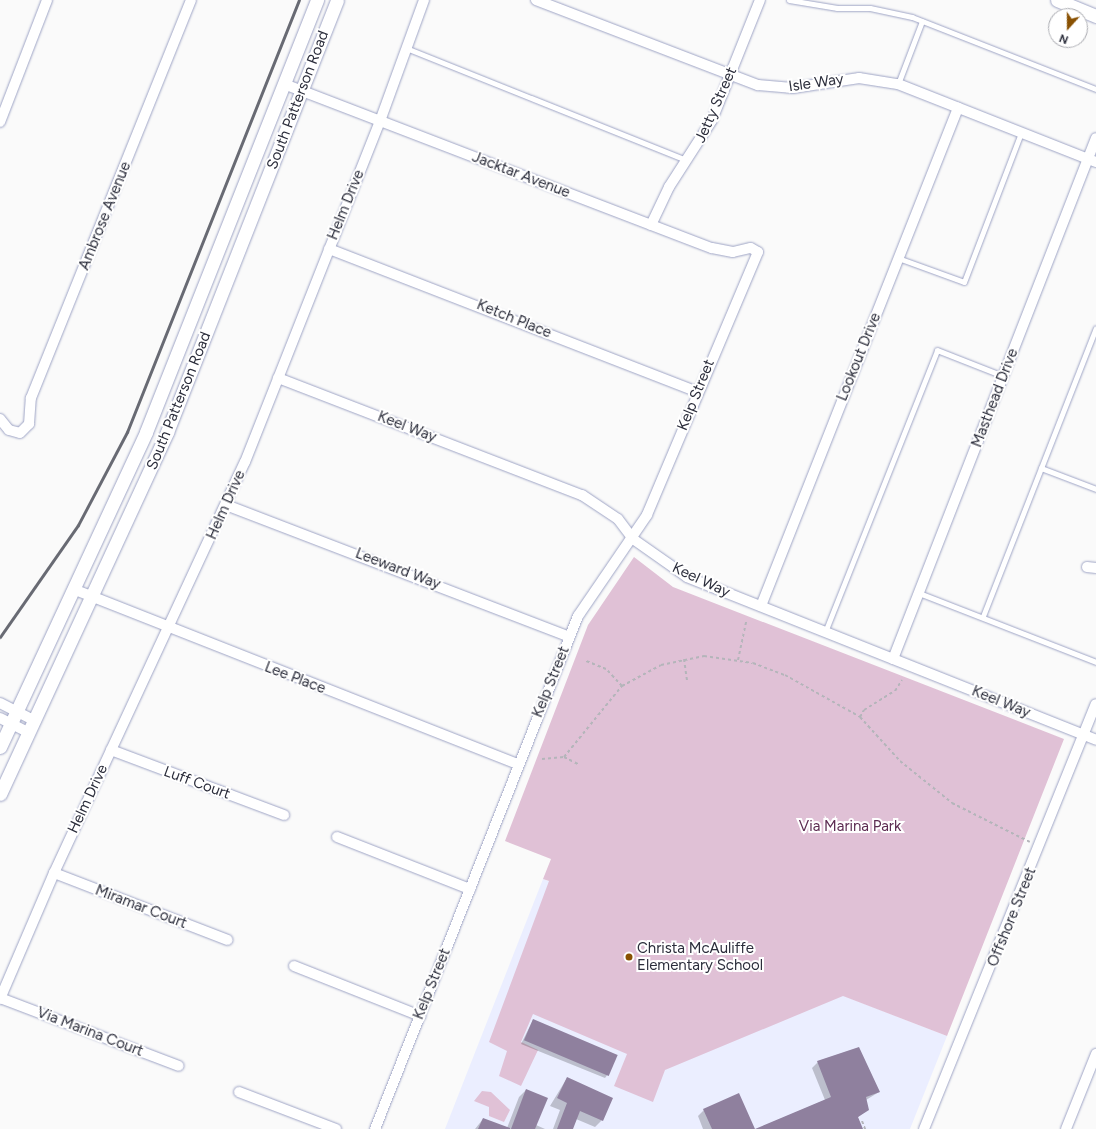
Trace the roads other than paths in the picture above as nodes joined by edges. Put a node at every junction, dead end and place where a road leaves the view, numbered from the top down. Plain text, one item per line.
1 (47, 0) edge
2 (191, 0) edge
3 (317, 0) edge
4 (337, 0) edge
5 (424, 0) edge
6 (536, 0) edge
7 (760, 0) edge
8 (789, 0) edge
9 (1057, 0) edge
10 (1096, 16) edge
11 (922, 21) junction
12 (405, 47) junction
13 (729, 76) junction
14 (284, 84) junction
15 (898, 84) junction
16 (1096, 89) edge
17 (302, 91) junction
18 (958, 108) junction
19 (380, 121) junction
20 (0, 122) edge
21 (1021, 133) junction
22 (1096, 138) edge
23 (689, 161) junction
24 (1092, 161) edge
25 (651, 225) junction
26 (329, 249) junction
27 (758, 252) joint
28 (898, 258) junction
29 (1096, 328) edge
30 (1003, 376) junction
31 (278, 378) junction
32 (697, 392) junction
33 (0, 419) edge
34 (1041, 468) junction
35 (1096, 489) edge
36 (226, 504) junction
37 (633, 539) junction
38 (73, 589) junction
39 (919, 593) junction
40 (91, 596) junction
41 (761, 606) junction
42 (983, 616) junction
43 (169, 628) junction
44 (825, 632) junction
45 (569, 637) junction
46 (893, 659) junction
47 (1096, 662) edge
48 (0, 703) edge
49 (1096, 704) edge
50 (9, 718) edge
51 (34, 720) junction
52 (28, 732) junction
53 (1083, 735) junction
54 (1096, 740) edge
55 (0, 747) edge
56 (111, 750) junction
57 (518, 764) junction
58 (0, 794) edge
59 (284, 815) dead end
60 (338, 837) dead end
61 (54, 873) junction
62 (470, 889) junction
63 (228, 940) dead end
64 (294, 966) dead end
65 (0, 998) edge
66 (420, 1016) junction
67 (1096, 1054) edge
68 (179, 1066) dead end
69 (239, 1092) dead end
70 (336, 1129) edge
71 (375, 1129) edge
72 (924, 1129) edge
73 (1066, 1129) edge

1 - 20 street
2 - 33 street, Ambrose Avenue
3 - 14 street, South Patterson Road
4 - 17 street, South Patterson Road
5 - 12 street, Helm Drive
6 - 13 street, Isle Way
7 - 13 street, Jetty Street
8 - 11 lane
9 - 10 street
11 - 15 lane
11 - 16 lane
12 - 19 street, Helm Drive
12 - 23 lane
13 - 15 street, Isle Way
13 - 23 street, Jetty Street
14 - 17 street, Jacktar Avenue
14 - 38 street, South Patterson Road
15 - 18 street, Isle Way
17 - 19 street, Jacktar Avenue
17 - 40 street, South Patterson Road
18 - 21 street, Isle Way
18 - 28 street, Lookout Drive
19 - 25 street, Jacktar Avenue
19 - 26 street, Helm Drive
21 - 24 street, Isle Way
21 - 28 lane
22 - 24 street, Masthead Drive
23 - 25 street, Jetty Street
24 - 30 street, Masthead Drive
25 - 27 street, Jacktar Avenue
26 - 31 street, Helm Drive
26 - 32 street, Ketch Place
27 - 32 street, Kelp Street
28 - 41 street, Lookout Drive
29 - 34 lane
30 - 39 street, Masthead Drive
30 - 44 lane
31 - 36 street, Helm Drive
31 - 37 street, Keel Way
32 - 37 street, Kelp Street
34 - 35 lane
34 - 42 lane
36 - 43 street, Helm Drive
36 - 45 street, Leeward Way
37 - 41 street, Keel Way
37 - 45 street, Kelp Street
38 - 40 street, Lee Place
38 - 50 street, South Patterson Road
39 - 42 lane
39 - 46 street, Masthead Drive
40 - 43 street, Lee Place
40 - 51 street, South Patterson Road
41 - 44 street, Keel Way
42 - 47 lane
43 - 56 street, Helm Drive
43 - 57 street, Lee Place
44 - 46 street, Keel Way
45 - 57 street, Kelp Street
46 - 53 street, Keel Way
48 - 50 street
49 - 53 street, Offshore Street
50 - 51 street
50 - 52 street
50 - 55 street, South Patterson Road
51 - 52 street, South Patterson Road
52 - 58 street, South Patterson Road
53 - 54 street, Keel Way
53 - 72 street, Offshore Street
56 - 59 street, Luff Court
56 - 61 street, Helm Drive
57 - 62 street, Kelp Street
60 - 62 street
61 - 63 street, Miramar Court
61 - 65 street, Helm Drive
62 - 66 street, Kelp Street
64 - 66 street
65 - 68 street, Via Marina Court
66 - 71 street, Kelp Street
67 - 73 street
69 - 70 street

